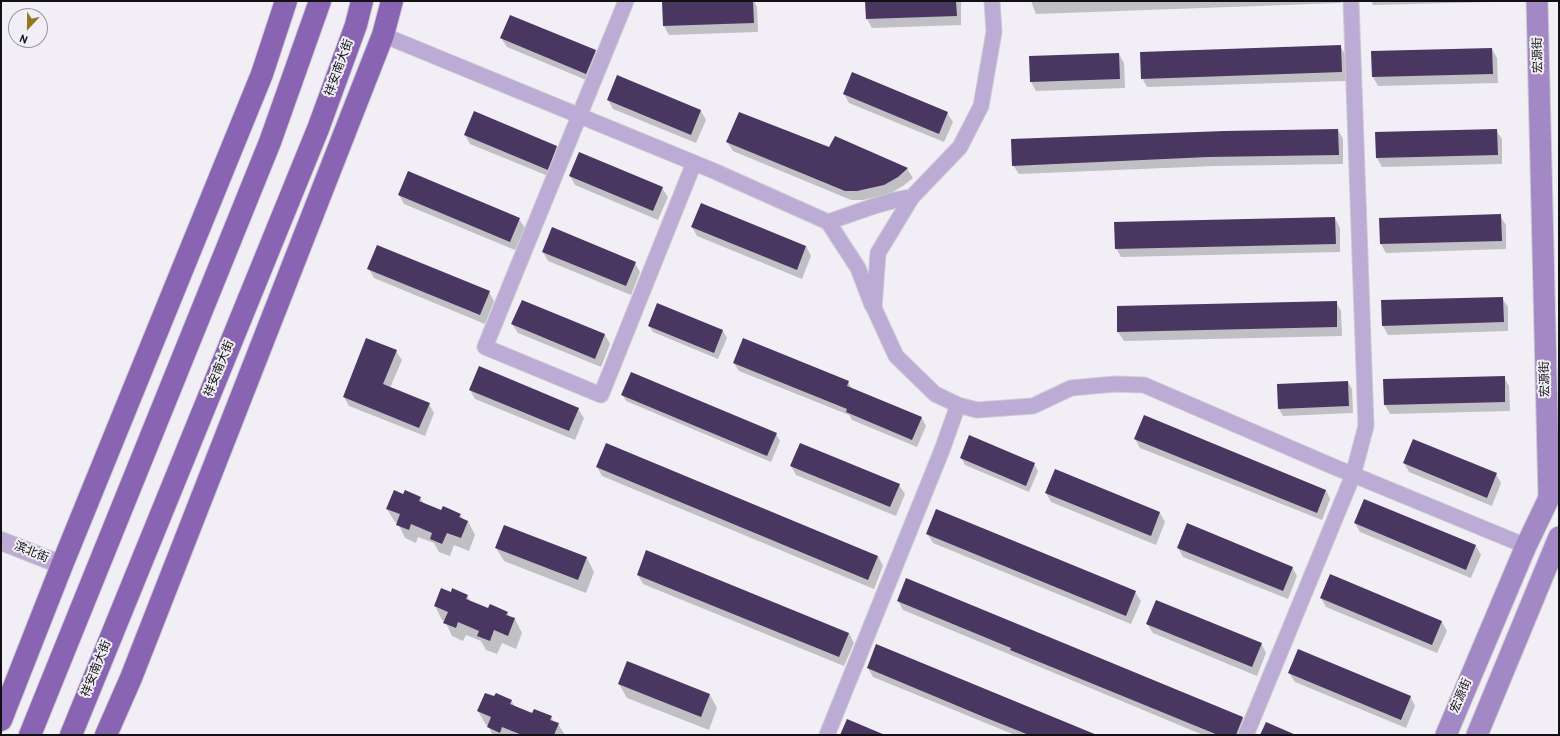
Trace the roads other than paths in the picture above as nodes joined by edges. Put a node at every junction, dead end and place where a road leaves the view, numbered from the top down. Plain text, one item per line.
1 (286, 1) edge
2 (320, 1) edge
3 (362, 1) edge
4 (392, 1) edge
5 (626, 1) edge
6 (992, 1) edge
7 (1352, 1) edge
8 (1537, 1) edge
9 (383, 35) junction
10 (580, 117) junction
11 (694, 163) junction
12 (912, 197) junction
13 (828, 222) junction
14 (874, 308) junction
15 (958, 405) junction
16 (1554, 462) edge
17 (1353, 475) junction
18 (1554, 498) edge
19 (1559, 538) edge
20 (1, 540) edge
21 (1526, 546) junction
22 (62, 565) junction
23 (1, 720) edge
24 (30, 735) edge
25 (71, 735) edge
26 (106, 735) edge
27 (827, 735) edge
28 (1246, 735) edge
29 (1446, 735) edge
30 (1477, 735) edge

1 - 22 highway
2 - 24 highway
3 - 25 highway, 祥安南大街
4 - 9 highway
5 - 10 street
6 - 12 street
7 - 17 street
8 - 16 main road, 宏源街
9 - 10 street
9 - 26 highway
10 - 11 street
10 - 11 street
11 - 13 street
12 - 13 street
12 - 14 street
13 - 14 street
14 - 15 street
15 - 17 street
15 - 27 street
16 - 18 main road, 宏源街
17 - 21 street
17 - 28 street
18 - 21 main road, 宏源街
19 - 30 main road
20 - 22 street, 滨北街
21 - 29 main road, 宏源街
22 - 23 highway

